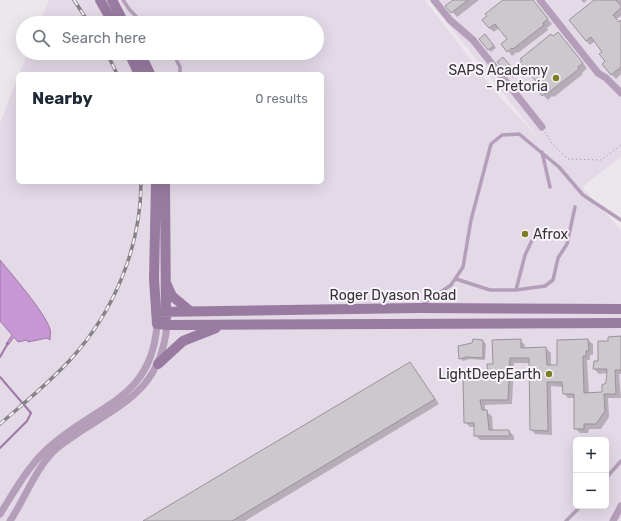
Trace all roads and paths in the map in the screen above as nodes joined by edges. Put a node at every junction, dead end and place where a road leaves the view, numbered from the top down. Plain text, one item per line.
1 (100, 0) edge
2 (112, 0) edge
3 (123, 0) edge
4 (434, 0) edge
5 (540, 0) edge
6 (109, 16) edge
7 (120, 16) edge
8 (135, 16) edge
9 (133, 60) edge
10 (143, 60) edge
11 (176, 60) edge
12 (139, 72) edge
13 (149, 72) edge
14 (180, 72) edge
15 (621, 93) edge
16 (542, 127) joint
17 (621, 145) edge
18 (541, 151) junction
19 (156, 184) edge
20 (165, 184) edge
21 (550, 187) dead end
22 (575, 207) dead end
23 (621, 220) edge
24 (535, 234) dead end
25 (165, 279) junction
26 (456, 279) junction
27 (516, 290) junction
28 (418, 308) junction
29 (621, 309) edge
30 (190, 310) junction
31 (161, 312) junction
32 (621, 323) edge
33 (162, 324) junction
34 (224, 325) junction
35 (158, 364) junction
36 (621, 461) edge
37 (609, 475) edge
38 (621, 506) edge
39 (578, 509) edge
40 (0, 514) edge
41 (10, 521) edge
42 (566, 521) edge
43 (613, 521) edge

1 - 6 main road
2 - 7 main road
3 - 8 lane
4 - 16 street
5 - 15 street
9 - 12 main road
10 - 13 main road
11 - 14 lane
16 - 17 path
18 - 21 lane
18 - 23 lane
18 - 26 lane
19 - 31 main road
20 - 25 main road
22 - 27 lane
24 - 27 lane
25 - 30 main road
25 - 31 main road
26 - 27 lane
26 - 28 lane
28 - 29 main road, Roger Dyason Road
28 - 30 main road, Roger Dyason Road
30 - 31 main road, Roger Dyason Road
31 - 33 main road
32 - 34 main road, Roger Dyason Road
33 - 34 main road, Roger Dyason Road
33 - 35 street
33 - 40 street
34 - 35 main road
35 - 41 street
36 - 37 lane
38 - 43 street
39 - 42 lane

